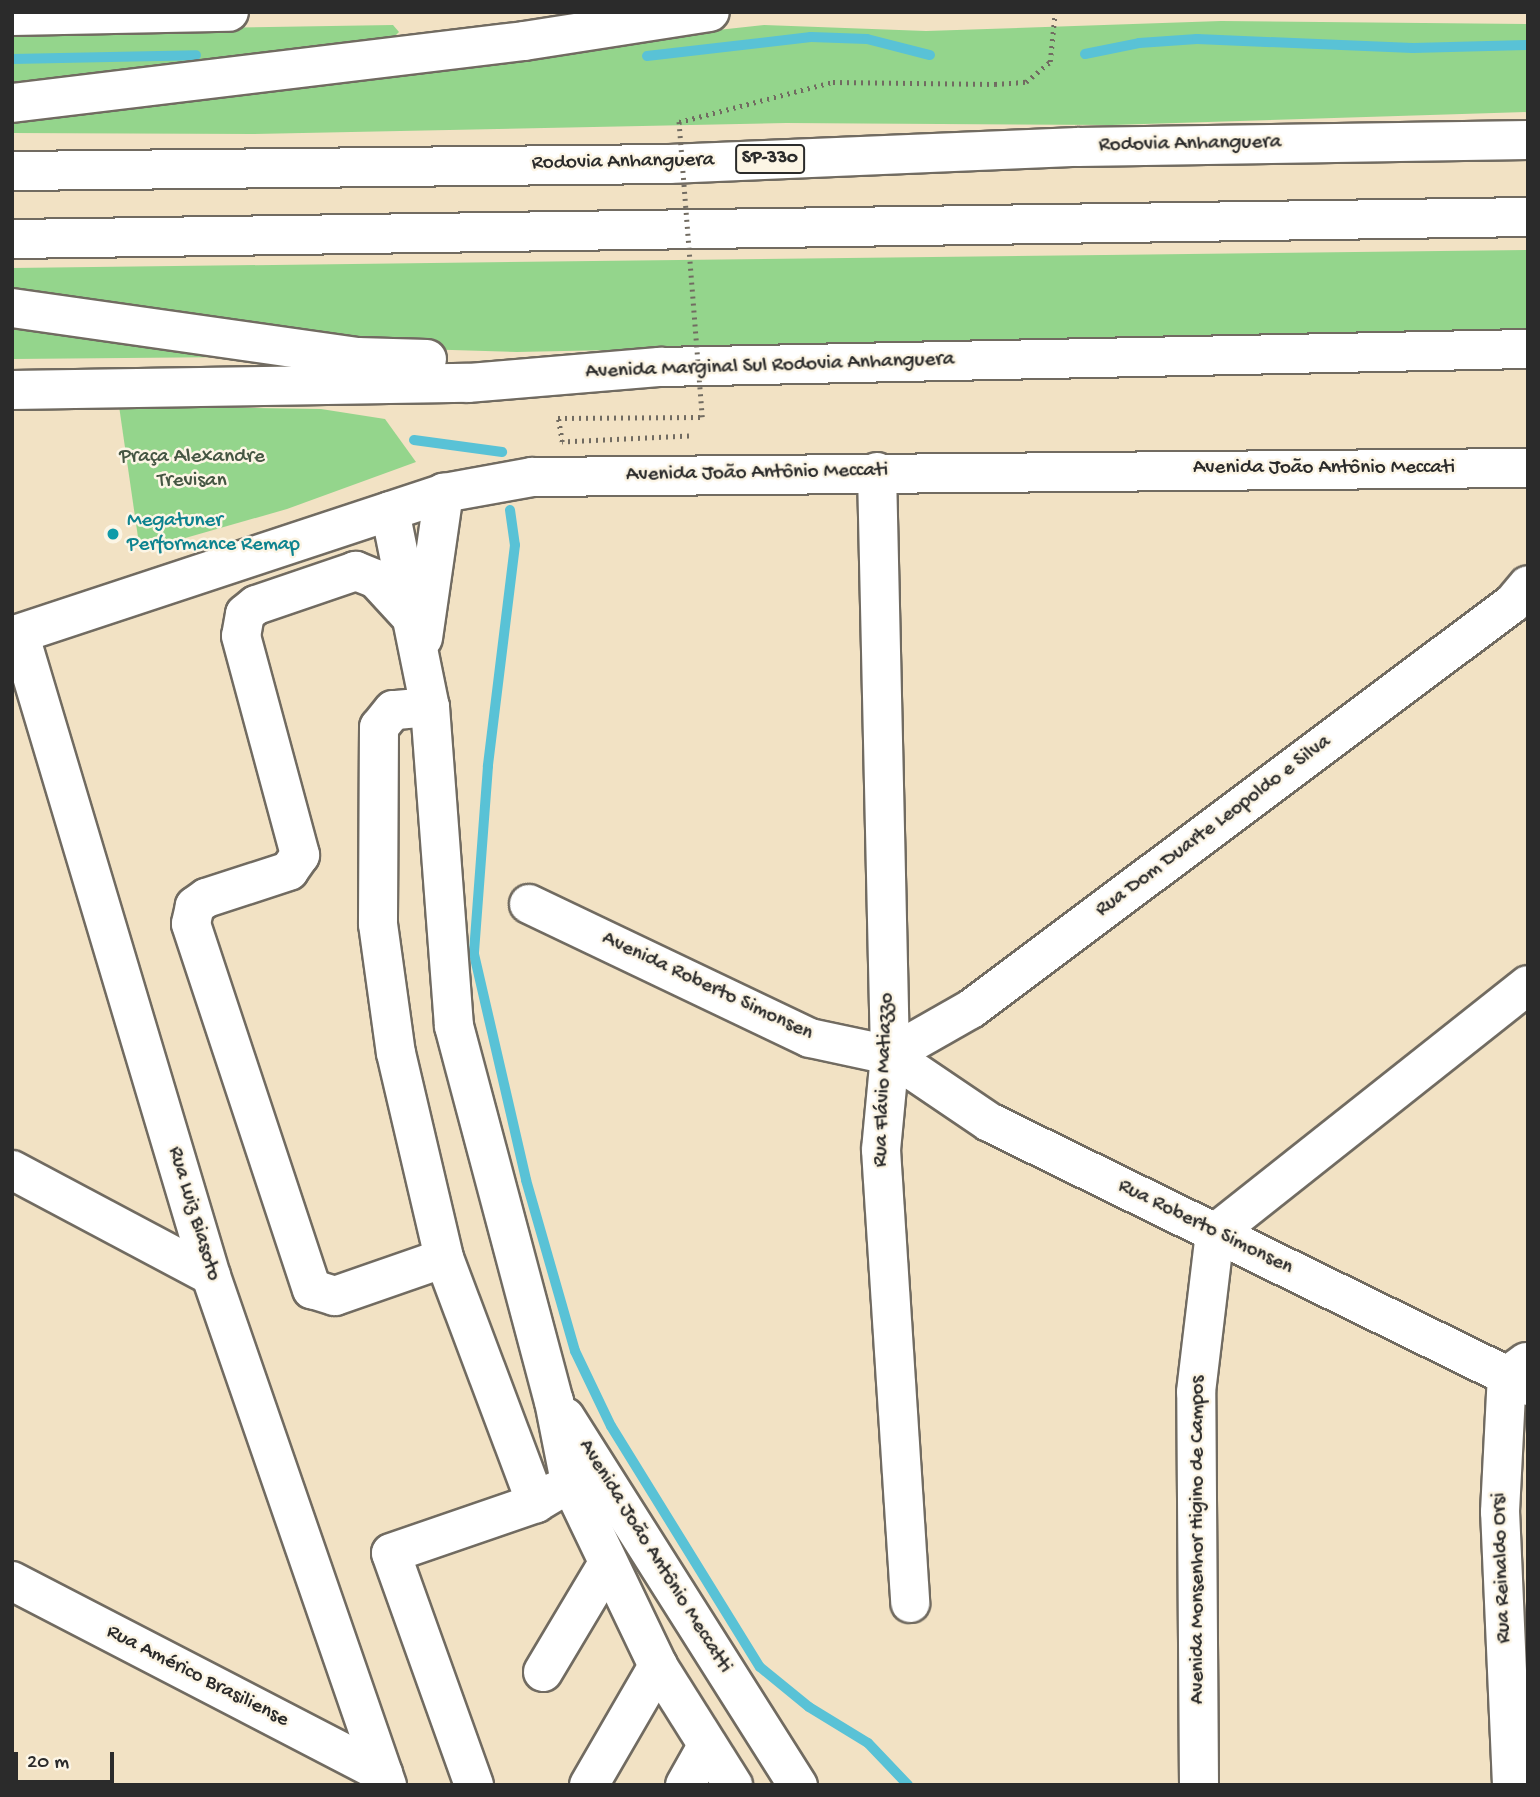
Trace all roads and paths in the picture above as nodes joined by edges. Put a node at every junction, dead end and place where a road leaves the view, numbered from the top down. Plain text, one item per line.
1 (229, 12) edge
2 (710, 12) edge
3 (1055, 12) edge
4 (103, 13) edge
5 (12, 16) edge
6 (12, 103) edge
7 (1528, 140) edge
8 (12, 171) edge
9 (1528, 217) edge
10 (12, 239) edge
11 (12, 308) edge
12 (1528, 349) edge
13 (660, 367) junction
14 (12, 390) edge
15 (689, 436) dead end
16 (1528, 468) edge
17 (877, 472) junction
18 (444, 493) junction
19 (390, 512) junction
20 (1528, 586) edge
21 (416, 636) junction
22 (15, 638) edge
23 (430, 707) junction
24 (529, 904) dead end
25 (1528, 985) edge
26 (890, 1055) junction
27 (12, 1170) edge
28 (1215, 1233) junction
29 (444, 1258) junction
30 (211, 1276) junction
31 (1521, 1374) edge
32 (554, 1401) junction
33 (570, 1482) junction
34 (536, 1503) junction
35 (608, 1563) junction
36 (12, 1581) edge
37 (909, 1603) dead end
38 (658, 1666) junction
39 (543, 1672) dead end
40 (707, 1746) junction
41 (385, 1779) edge
42 (474, 1785) edge
43 (589, 1785) edge
44 (685, 1785) edge
45 (733, 1785) edge
46 (798, 1785) edge
47 (1199, 1785) edge
48 (1512, 1785) edge

1 - 4 main road
2 - 6 main road
3 - 15 path, bridge
4 - 5 main road
7 - 8 main road, Rodovia Anhanguera / SP-330
9 - 10 main road
11 - 13 main road
12 - 13 main road, Avenida Marginal Sul Rodovia Anhanguera
13 - 14 main road, Avenida Marginal Sul Rodovia Anhanguera
16 - 17 main road, Avenida João Antônio Meccati
17 - 18 main road, Avenida João Antônio Meccati
17 - 26 main road, Rua Flávio Matiazzo
18 - 19 main road, Avenida João Antônio Meccati
18 - 21 main road
19 - 21 main road
19 - 22 main road, Avenida João Antônio Meccati
20 - 26 main road, Rua Dom Duarte Leopoldo e Silva
21 - 23 main road
21 - 29 main road
22 - 30 main road, Rua Luiz Biasoto
23 - 29 main road
23 - 32 main road
24 - 26 main road, Avenida Roberto Simonsen
25 - 28 main road
26 - 28 main road, Rua Roberto Simonsen
26 - 37 main road, Rua Flávio Matiazzo
27 - 30 main road
28 - 31 main road, Rua Roberto Simonsen
28 - 47 main road, Avenida Monsenhor Higino de Campos
29 - 34 main road
30 - 41 main road, Rua Luiz Biasoto
31 - 48 main road, Rua Reinaldo Orsi
32 - 33 main road, Avenida João Antônio Meccatti
32 - 46 main road, Avenida João Antônio Meccatti
33 - 34 main road, Avenida João Antônio Meccatti
33 - 35 main road, Avenida João Antônio Meccatti
34 - 42 main road, Avenida João Antônio Meccatti
35 - 38 main road, Avenida João Antônio Meccatti
35 - 39 main road
36 - 41 main road, Rua Américo Brasiliense
38 - 40 main road, Avenida João Antônio Meccatti
38 - 43 main road
40 - 44 main road
40 - 45 main road, Avenida João Antônio Meccatti

